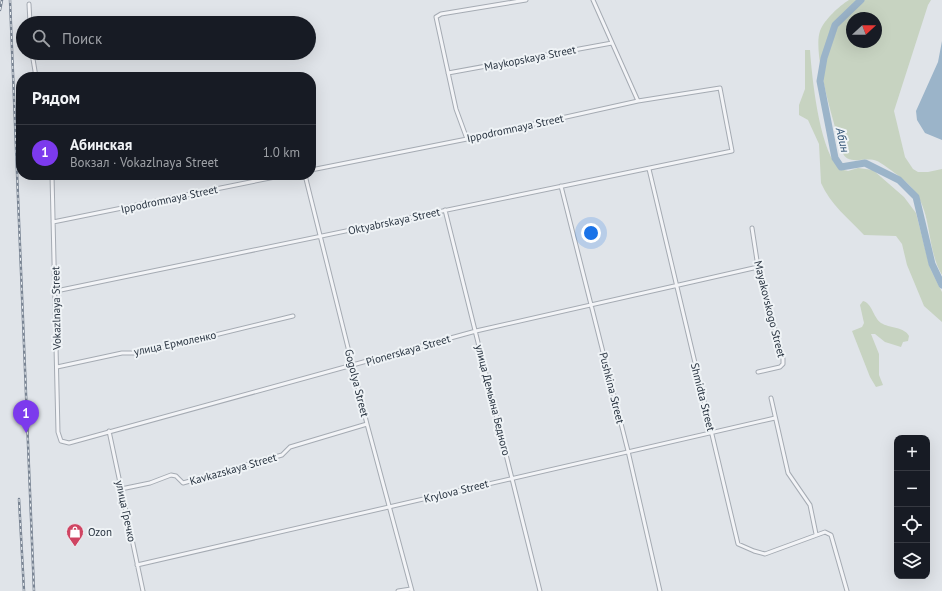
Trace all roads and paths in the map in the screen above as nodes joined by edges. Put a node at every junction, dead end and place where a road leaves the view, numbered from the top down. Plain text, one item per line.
1 (526, 0) edge
2 (593, 0) edge
3 (29, 4) dead end
4 (30, 16) edge
5 (612, 43) junction
6 (33, 60) edge
7 (35, 72) edge
8 (448, 73) junction
9 (638, 101) junction
10 (467, 139) junction
11 (732, 151) joint
12 (316, 169) edge
13 (649, 169) junction
14 (52, 180) edge
15 (260, 180) edge
16 (306, 180) edge
17 (561, 186) junction
18 (445, 210) junction
19 (53, 222) junction
20 (752, 228) dead end
21 (322, 236) junction
22 (758, 267) junction
23 (676, 287) junction
24 (56, 291) junction
25 (592, 305) junction
26 (293, 316) dead end
27 (476, 331) junction
28 (353, 366) junction
29 (57, 367) junction
30 (758, 372) dead end
31 (771, 398) dead end
32 (776, 418) junction
33 (367, 424) junction
34 (109, 432) junction
35 (712, 434) junction
36 (61, 441) joint
37 (628, 451) junction
38 (512, 478) junction
39 (121, 489) junction
40 (390, 507) junction
41 (816, 534) junction
42 (137, 565) junction
43 (412, 590) edge
44 (143, 591) edge
45 (398, 591) edge
46 (540, 591) edge
47 (660, 591) edge
48 (847, 591) edge

1 - 8 street
2 - 5 street
3 - 4 street
5 - 8 street, Maykopskaya Street
5 - 9 street
6 - 7 street
8 - 10 street
9 - 10 street, Ippodromnaya Street
9 - 11 street, Ippodromnaya Street
10 - 12 street, Ippodromnaya Street
11 - 13 street, Oktyabrskaya Street
13 - 17 street, Oktyabrskaya Street
13 - 23 street, Shmidta Street
14 - 19 street, Vokazlnaya Street
15 - 19 street, Ippodromnaya Street
16 - 21 street, Gogolya Street
17 - 18 street, Oktyabrskaya Street
17 - 25 street, Pushkina Street
18 - 21 street, Oktyabrskaya Street
18 - 27 street, улица Демьяна Бедного
19 - 24 street, Vokazlnaya Street
20 - 22 street, Mayakovskogo Street
21 - 24 street, Oktyabrskaya Street
21 - 28 street, Gogolya Street
22 - 23 street, Pionerskaya Street
22 - 30 street, Mayakovskogo Street
23 - 25 street, Pionerskaya Street
23 - 35 street, Shmidta Street
24 - 29 street, Vokazlnaya Street
25 - 27 street, Pionerskaya Street
25 - 37 street, Pushkina Street
26 - 29 street, улица Ермоленко
27 - 28 street, Pionerskaya Street
27 - 38 street, улица Демьяна Бедного
28 - 33 street, Gogolya Street
28 - 34 street, Pionerskaya Street
29 - 36 street, Vokazlnaya Street
31 - 32 street
32 - 35 street, Krylova Street
32 - 41 street
33 - 39 street, Kavkazskaya Street
33 - 40 street, Gogolya Street
34 - 36 street, Pionerskaya Street
34 - 39 street, улица Гречко
35 - 37 street, Krylova Street
35 - 41 street, Shmidta Street
37 - 38 street, Krylova Street
37 - 47 street, Pushkina Street
38 - 40 street, Krylova Street
38 - 46 street, улица Демьяна Бедного
39 - 42 street, улица Гречко
40 - 42 street, Krylova Street
40 - 43 street, Gogolya Street
41 - 48 street
42 - 44 street, улица Гречко
43 - 45 street

